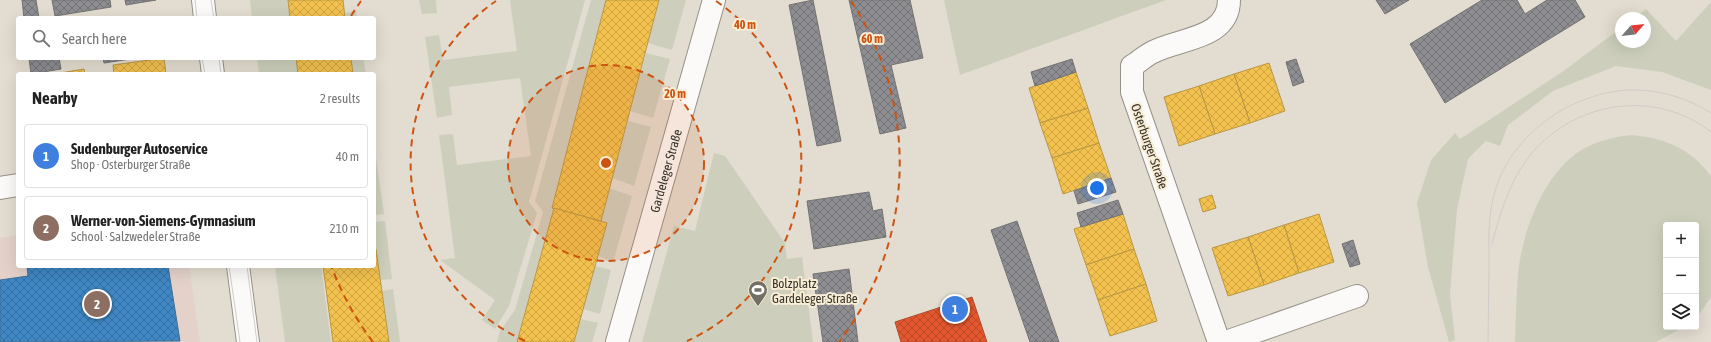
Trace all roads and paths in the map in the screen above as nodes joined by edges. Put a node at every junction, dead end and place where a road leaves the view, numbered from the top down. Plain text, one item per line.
1 (203, 0) edge
2 (714, 0) edge
3 (1229, 0) edge
4 (206, 16) edge
5 (211, 60) edge
6 (213, 72) edge
7 (16, 185) edge
8 (0, 188) edge
9 (238, 268) edge
10 (1357, 296) dead end
11 (248, 342) edge
12 (617, 342) edge
13 (1219, 342) edge
14 (1226, 342) edge

1 - 4 street
2 - 12 street, Gardeleger Straße
3 - 13 street, Osterburger Straße
5 - 6 street
7 - 8 street
9 - 11 street
10 - 14 street

